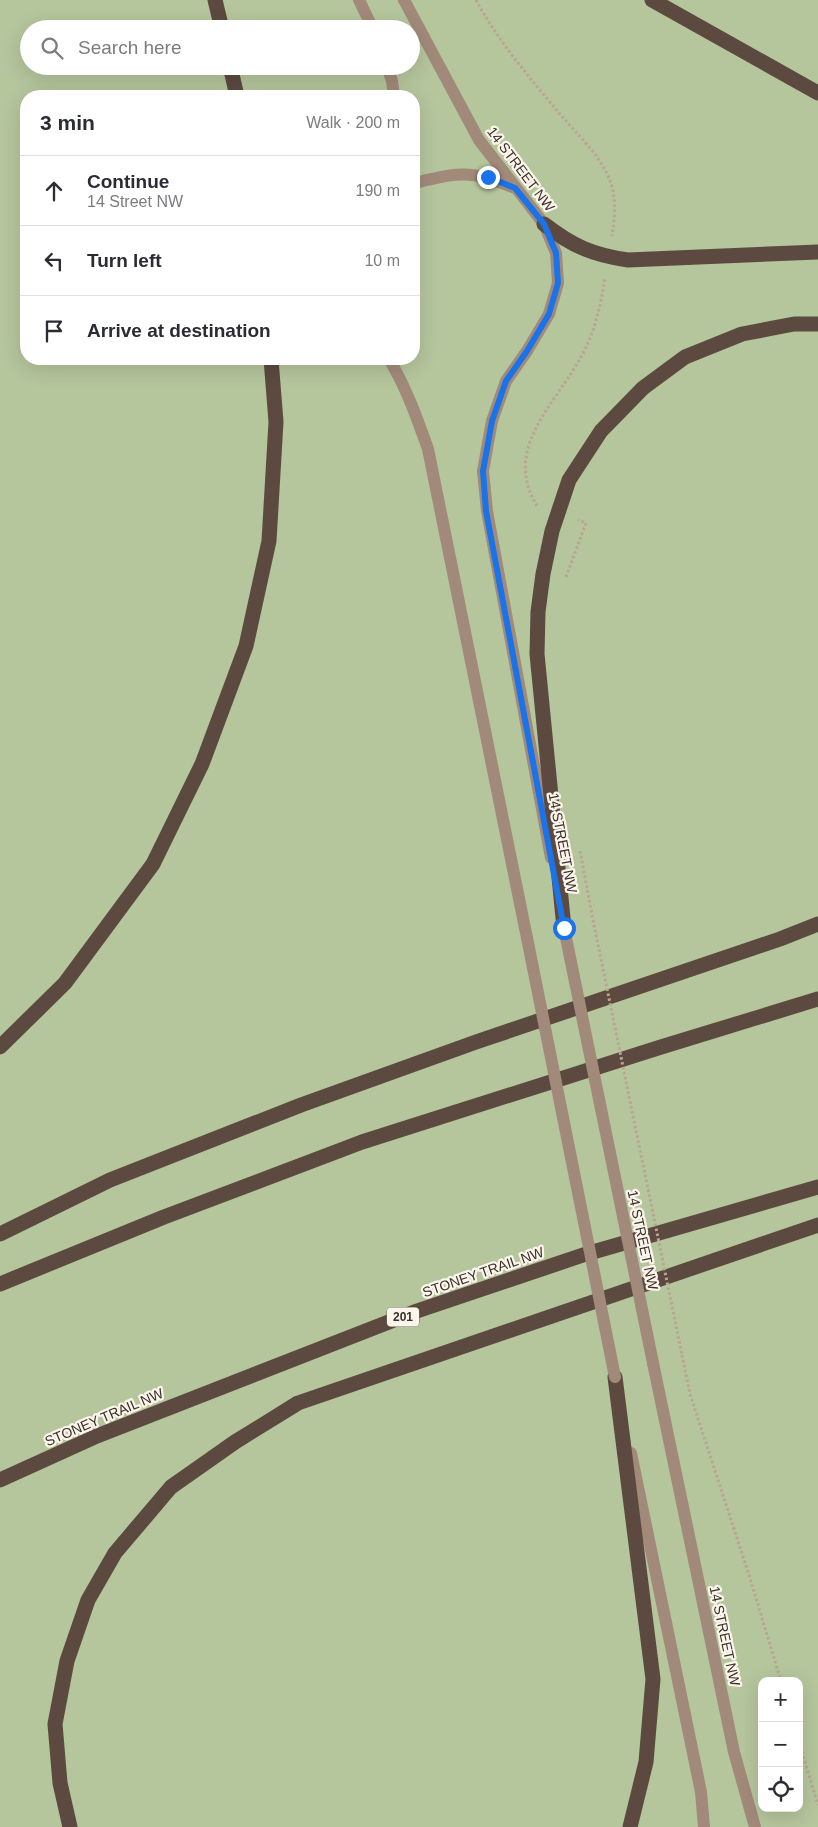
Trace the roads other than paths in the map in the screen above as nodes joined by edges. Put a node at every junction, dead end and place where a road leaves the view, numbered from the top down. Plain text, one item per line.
1 (215, 0) edge
2 (359, 0) edge
3 (404, 0) edge
4 (652, 0) edge
5 (220, 20) edge
6 (369, 20) edge
7 (415, 20) edge
8 (420, 30) edge
9 (232, 75) edge
10 (390, 75) edge
11 (236, 90) edge
12 (393, 90) edge
13 (818, 93) edge
14 (420, 182) edge
15 (515, 188) junction
16 (544, 224) junction
17 (818, 252) edge
18 (818, 324) edge
19 (271, 365) edge
20 (392, 365) edge
21 (818, 924) edge
22 (564, 928) junction
23 (818, 999) edge
24 (0, 1046) edge
25 (818, 1187) edge
26 (818, 1225) edge
27 (0, 1234) edge
28 (0, 1284) edge
29 (615, 1377) junction
30 (0, 1480) edge
31 (70, 1827) edge
32 (630, 1827) edge
33 (704, 1827) edge
34 (755, 1827) edge

1 - 5 highway
2 - 6 main road
3 - 7 main road, 14 STREET NW
4 - 13 highway
8 - 15 main road, 14 STREET NW
9 - 11 highway
10 - 12 main road
14 - 15 main road
15 - 16 main road, 14 STREET NW
16 - 17 highway
16 - 22 main road, 14 STREET NW
18 - 22 highway
19 - 24 highway
20 - 29 main road, bridge
21 - 27 highway
22 - 34 main road, 14 STREET NW, bridge
23 - 28 highway
25 - 30 highway, STONEY TRAIL NW / 201
26 - 31 highway
29 - 32 highway
29 - 33 main road

